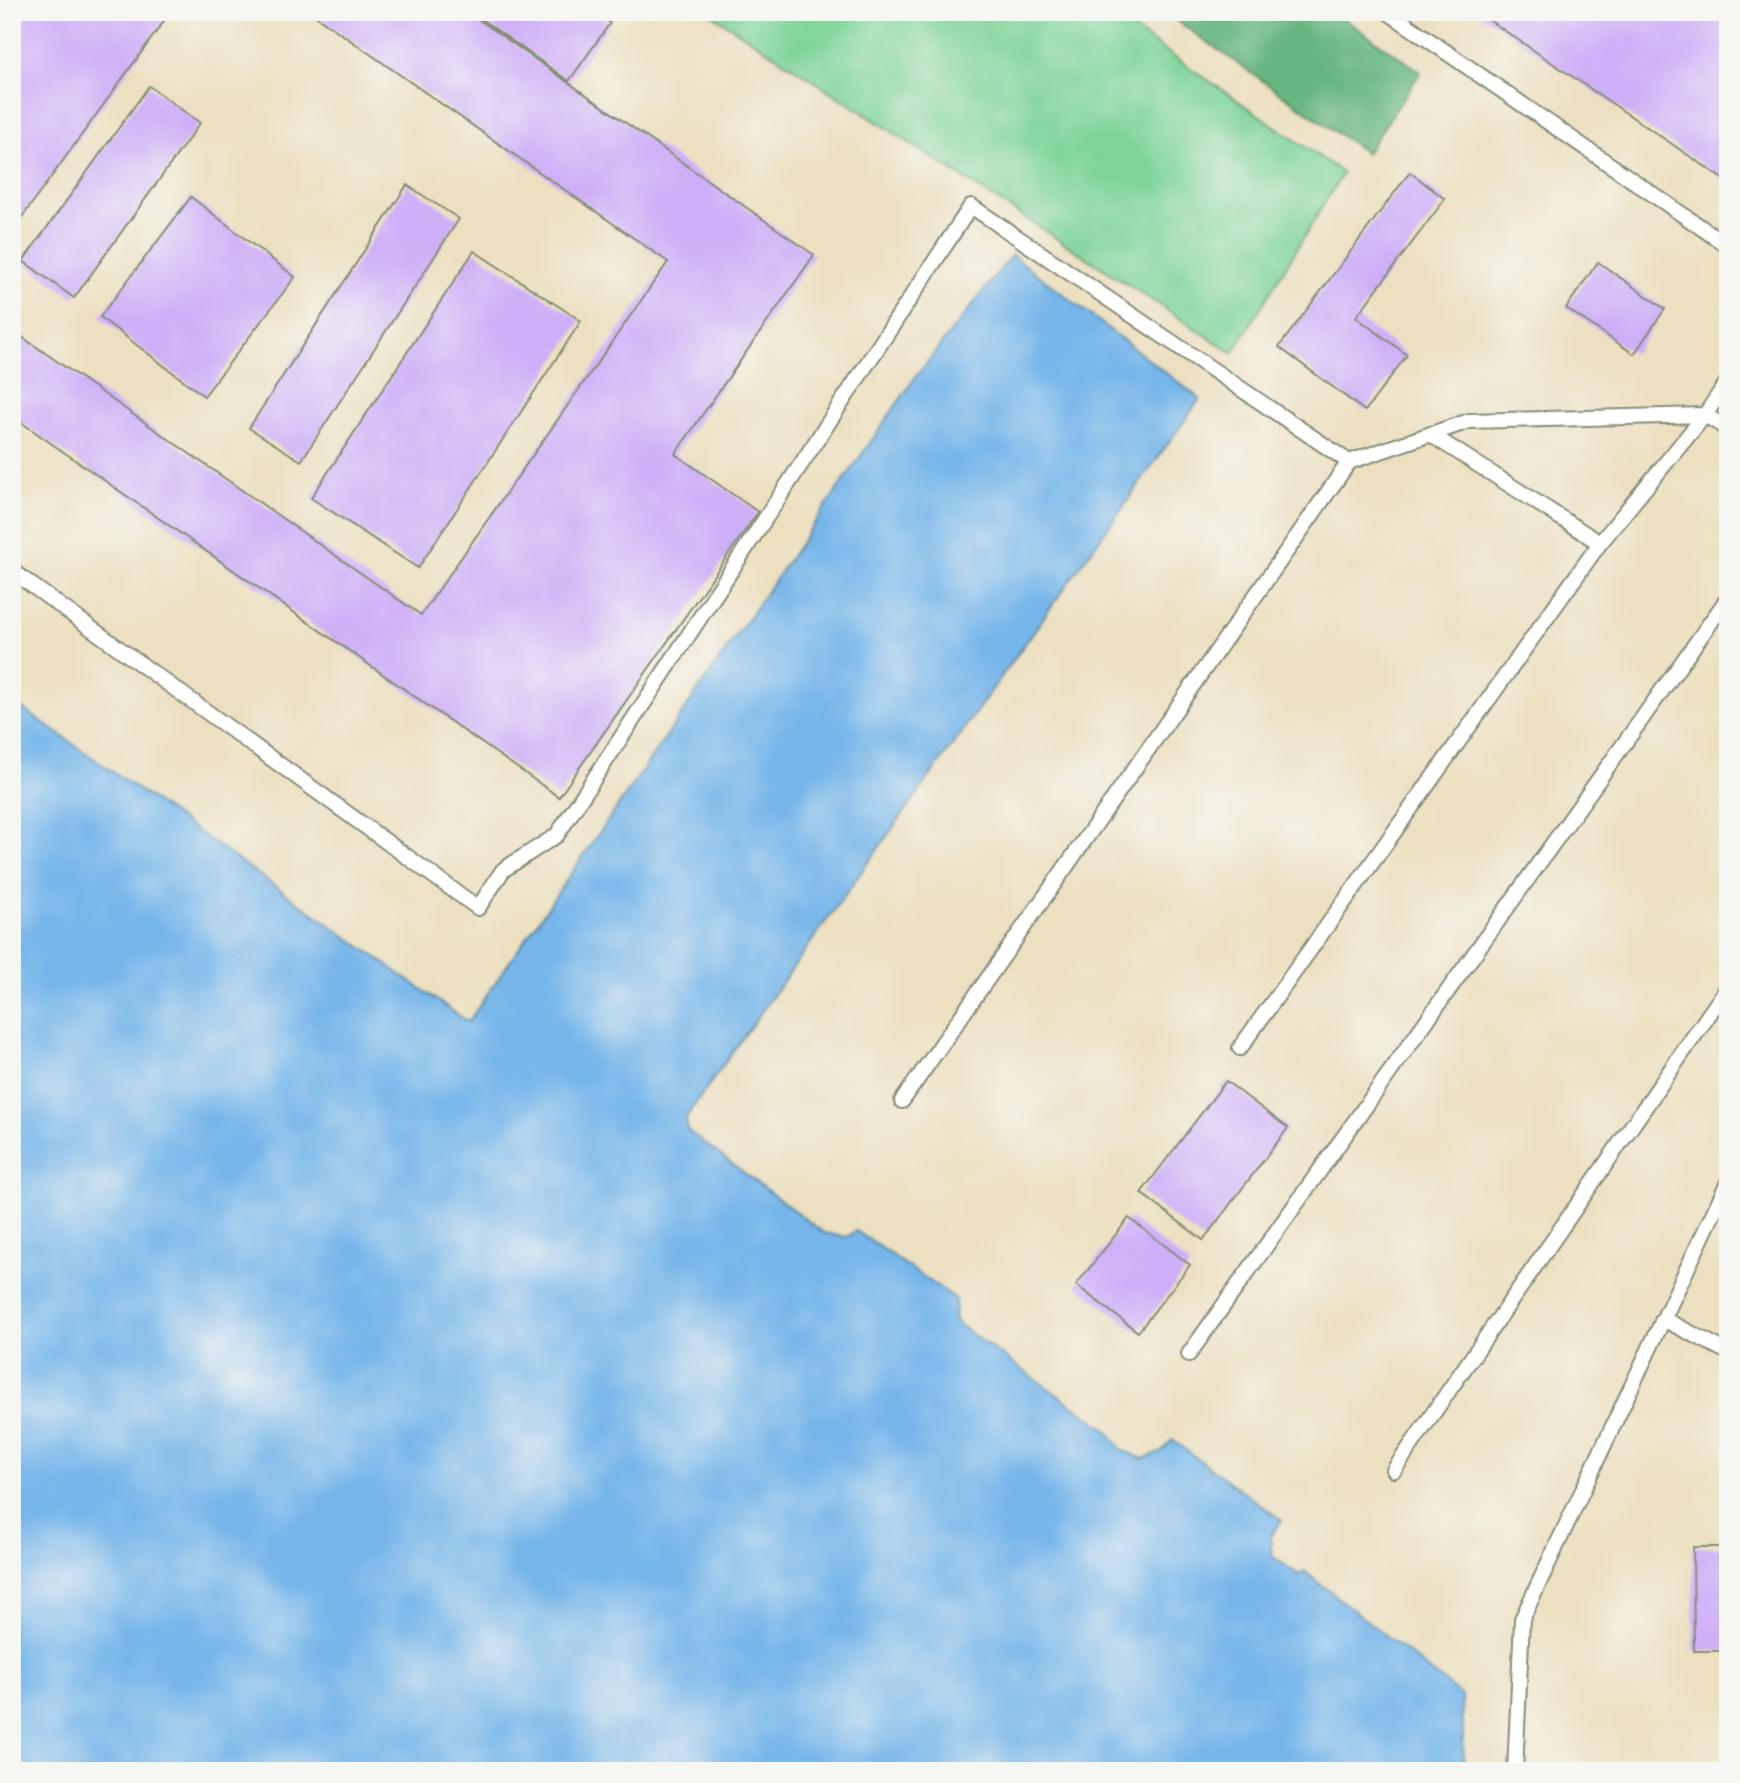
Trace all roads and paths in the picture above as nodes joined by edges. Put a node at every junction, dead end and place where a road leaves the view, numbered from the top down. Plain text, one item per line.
1 (1388, 12) edge
2 (1728, 246) edge
3 (1728, 381) edge
4 (1705, 415) junction
5 (1728, 429) edge
6 (1430, 434) junction
7 (1349, 462) junction
8 (1600, 543) junction
9 (12, 570) edge
10 (1728, 598) edge
11 (1728, 987) edge
12 (1240, 1048) dead end
13 (902, 1101) dead end
14 (1728, 1182) edge
15 (1663, 1319) junction
16 (1728, 1352) edge
17 (1189, 1353) dead end
18 (1394, 1470) dead end
19 (1515, 1771) edge

1 - 2 lane
3 - 4 lane
4 - 5 lane
4 - 6 lane
4 - 8 lane
6 - 7 lane
6 - 8 lane
7 - 9 lane
7 - 13 lane
8 - 12 lane
10 - 17 lane
11 - 18 lane
14 - 15 lane
15 - 16 lane
15 - 19 lane

